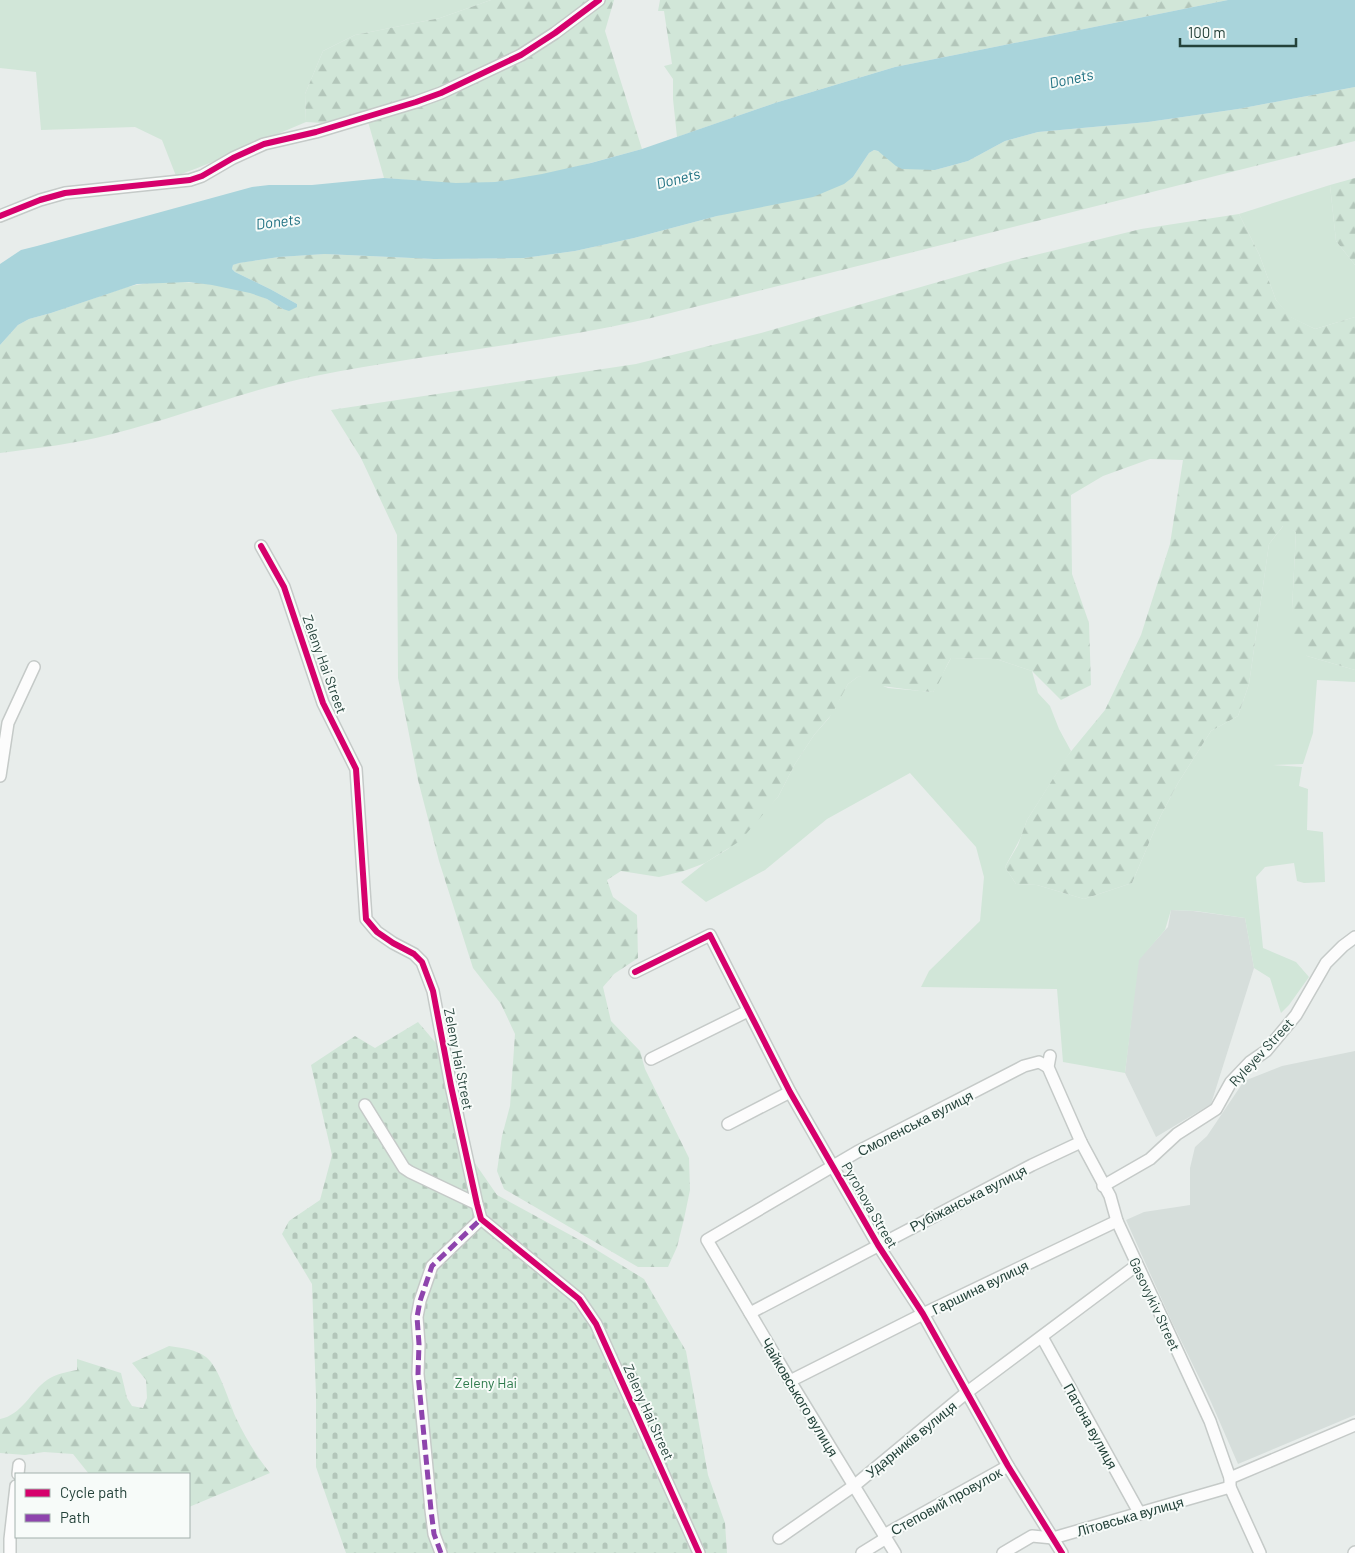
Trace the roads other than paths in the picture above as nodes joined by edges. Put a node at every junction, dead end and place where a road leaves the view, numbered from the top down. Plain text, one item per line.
1 (599, 0) edge
2 (0, 216) edge
3 (261, 546) dead end
4 (34, 667) dead end
5 (0, 776) edge
6 (1355, 937) edge
7 (635, 972) dead end
8 (748, 1011) junction
9 (651, 1059) dead end
10 (1049, 1062) joint
11 (790, 1092) junction
12 (365, 1106) dead end
13 (728, 1124) dead end
14 (1081, 1142) junction
15 (833, 1166) junction
16 (1103, 1186) junction
17 (477, 1204) junction
18 (482, 1219) junction
19 (1117, 1221) junction
20 (707, 1240) joint
21 (878, 1245) junction
22 (1137, 1265) junction
23 (750, 1313) junction
24 (923, 1314) junction
25 (1042, 1337) junction
26 (790, 1381) junction
27 (966, 1394) junction
28 (1355, 1425) edge
29 (1008, 1466) junction
30 (1230, 1482) junction
31 (855, 1485) junction
32 (15, 1495) edge
33 (1140, 1514) junction
34 (884, 1535) junction
35 (779, 1538) dead end
36 (1053, 1538) junction
37 (10, 1553) edge
38 (441, 1553) edge
39 (699, 1553) edge
40 (862, 1553) edge
41 (895, 1553) edge
42 (1003, 1553) edge
43 (1062, 1553) edge
44 (1260, 1553) edge

1 - 2 street
3 - 17 street, Zeleny Hai Street
4 - 5 street
6 - 16 street, Ryleyev Street
7 - 8 street, Pyrohova Street
8 - 9 street
8 - 11 street, Pyrohova Street
10 - 14 street, Gasovykiv Street
10 - 15 street, Смоленська вулиця
11 - 13 street
11 - 15 street, Pyrohova Street
12 - 17 street
14 - 16 street, Gasovykiv Street
14 - 21 street, Рубіжанська вулиця
15 - 20 street, Смоленська вулиця
15 - 21 street, Pyrohova Street
16 - 19 street, Gasovykiv Street
17 - 18 street, Zeleny Hai Street
18 - 38 street
18 - 39 street, Zeleny Hai Street
19 - 22 street, Gasovykiv Street
19 - 24 street, Гаршина вулиця
20 - 23 street, Чайковського вулиця
21 - 23 street, Рубіжанська вулиця
21 - 24 street, Pyrohova Street
22 - 25 street, Ударників вулиця
22 - 30 street, Gasovykiv Street
23 - 26 street, Чайковського вулиця
24 - 26 street, Гаршина вулиця
24 - 27 street, Pyrohova Street
25 - 27 street, Ударників вулиця
25 - 33 street, Патона вулиця
26 - 31 street, Чайковського вулиця
27 - 29 street, Pyrohova Street
27 - 31 street, Ударників вулиця
28 - 30 street, Літовська вулиця
29 - 34 street, Степовий провулок
29 - 36 street, Pyrohova Street
30 - 33 street, Літовська вулиця
30 - 44 street, Gasovykiv Street
31 - 34 street, Чайковського вулиця
31 - 35 street, Ударників вулиця
32 - 37 street
33 - 36 street, Літовська вулиця
34 - 40 street, Степовий провулок
34 - 41 street, Чайковського вулиця
36 - 42 street, Літовська вулиця
36 - 43 street, Pyrohova Street

